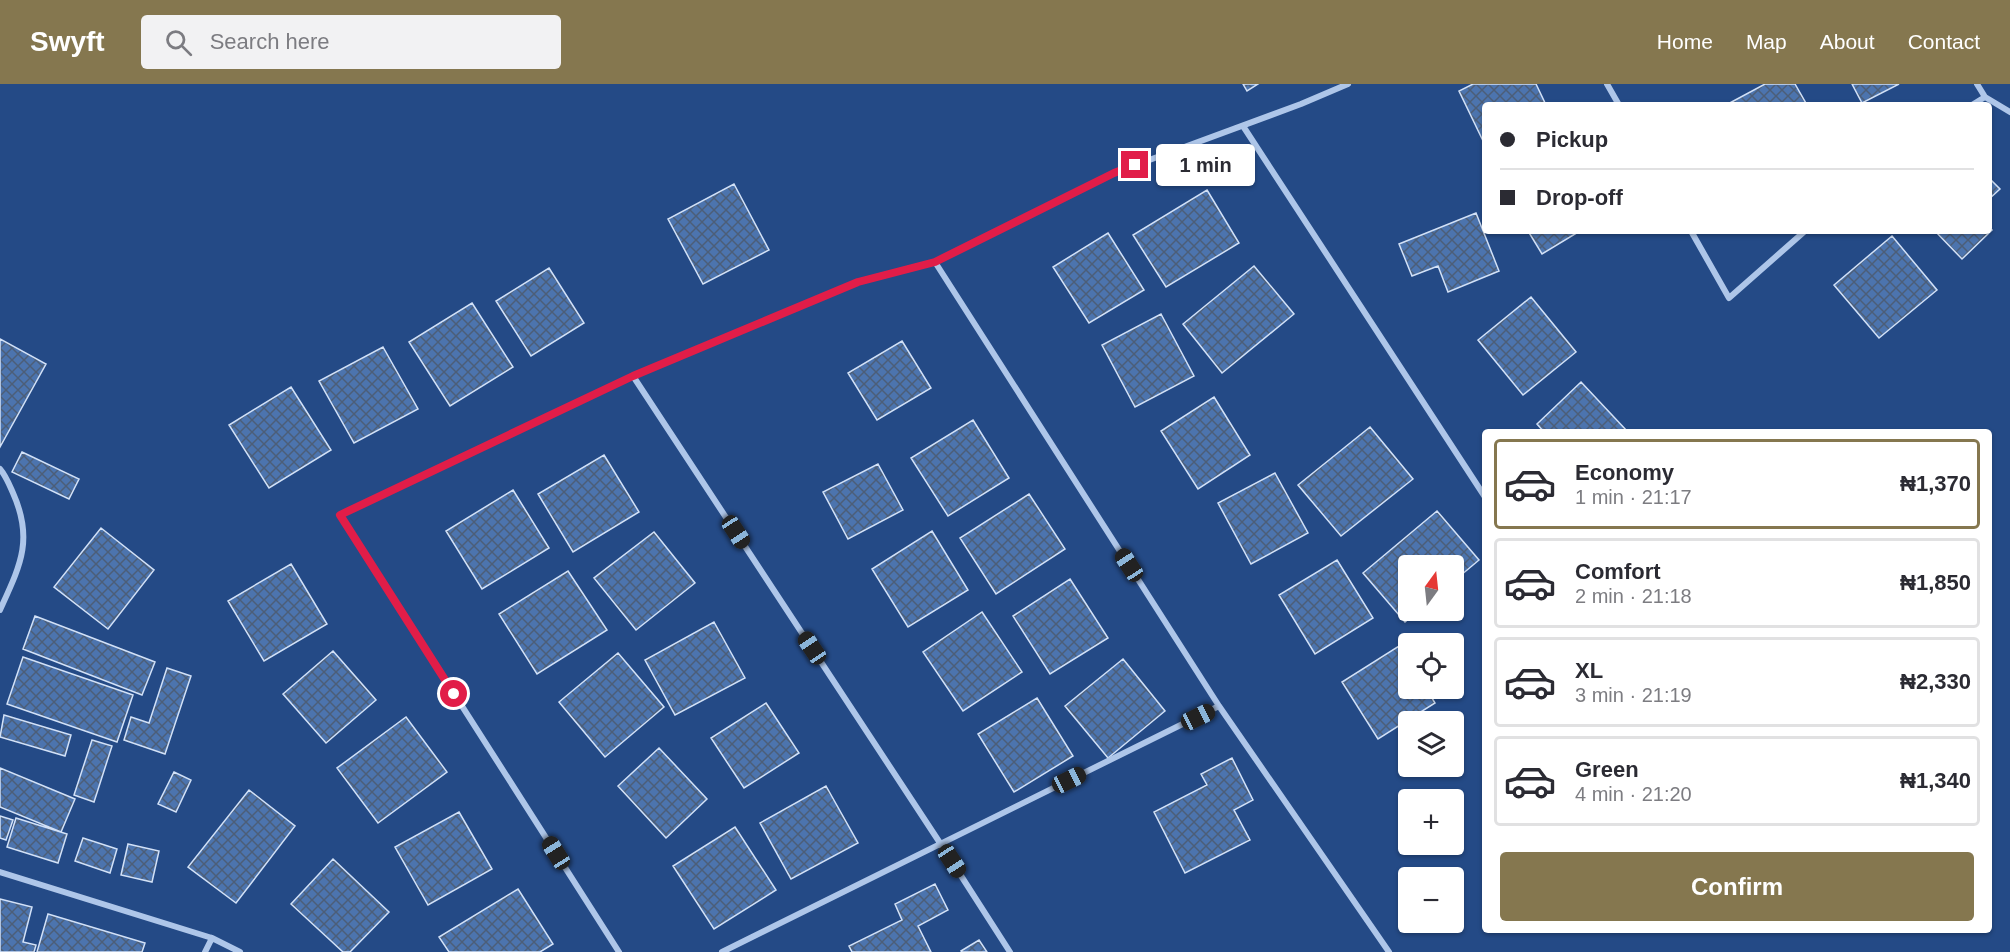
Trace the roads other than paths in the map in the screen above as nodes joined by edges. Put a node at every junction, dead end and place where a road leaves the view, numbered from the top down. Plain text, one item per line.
1 (1348, 84) edge
2 (1606, 84) edge
3 (1977, 84) edge
4 (1985, 97) junction
5 (1617, 102) edge
6 (1977, 102) edge
7 (2010, 112) edge
8 (1242, 126) junction
9 (1693, 234) edge
10 (1802, 234) edge
11 (935, 262) junction
12 (633, 376) junction
13 (0, 469) edge
14 (1482, 492) edge
15 (0, 609) edge
16 (1219, 706) junction
17 (940, 843) junction
18 (0, 872) edge
19 (212, 938) junction
20 (205, 952) edge
21 (240, 952) edge
22 (619, 952) edge
23 (722, 952) edge
24 (1010, 952) edge
25 (1389, 952) edge

1 - 8 street
2 - 5 street
3 - 4 street
4 - 6 street
4 - 7 street
8 - 11 street
8 - 14 street
9 - 10 street
11 - 12 street
11 - 16 street
12 - 17 street
12 - 22 street
13 - 15 street
16 - 17 street
16 - 25 street
17 - 23 street
17 - 24 street
18 - 19 street
19 - 20 street
19 - 21 street

